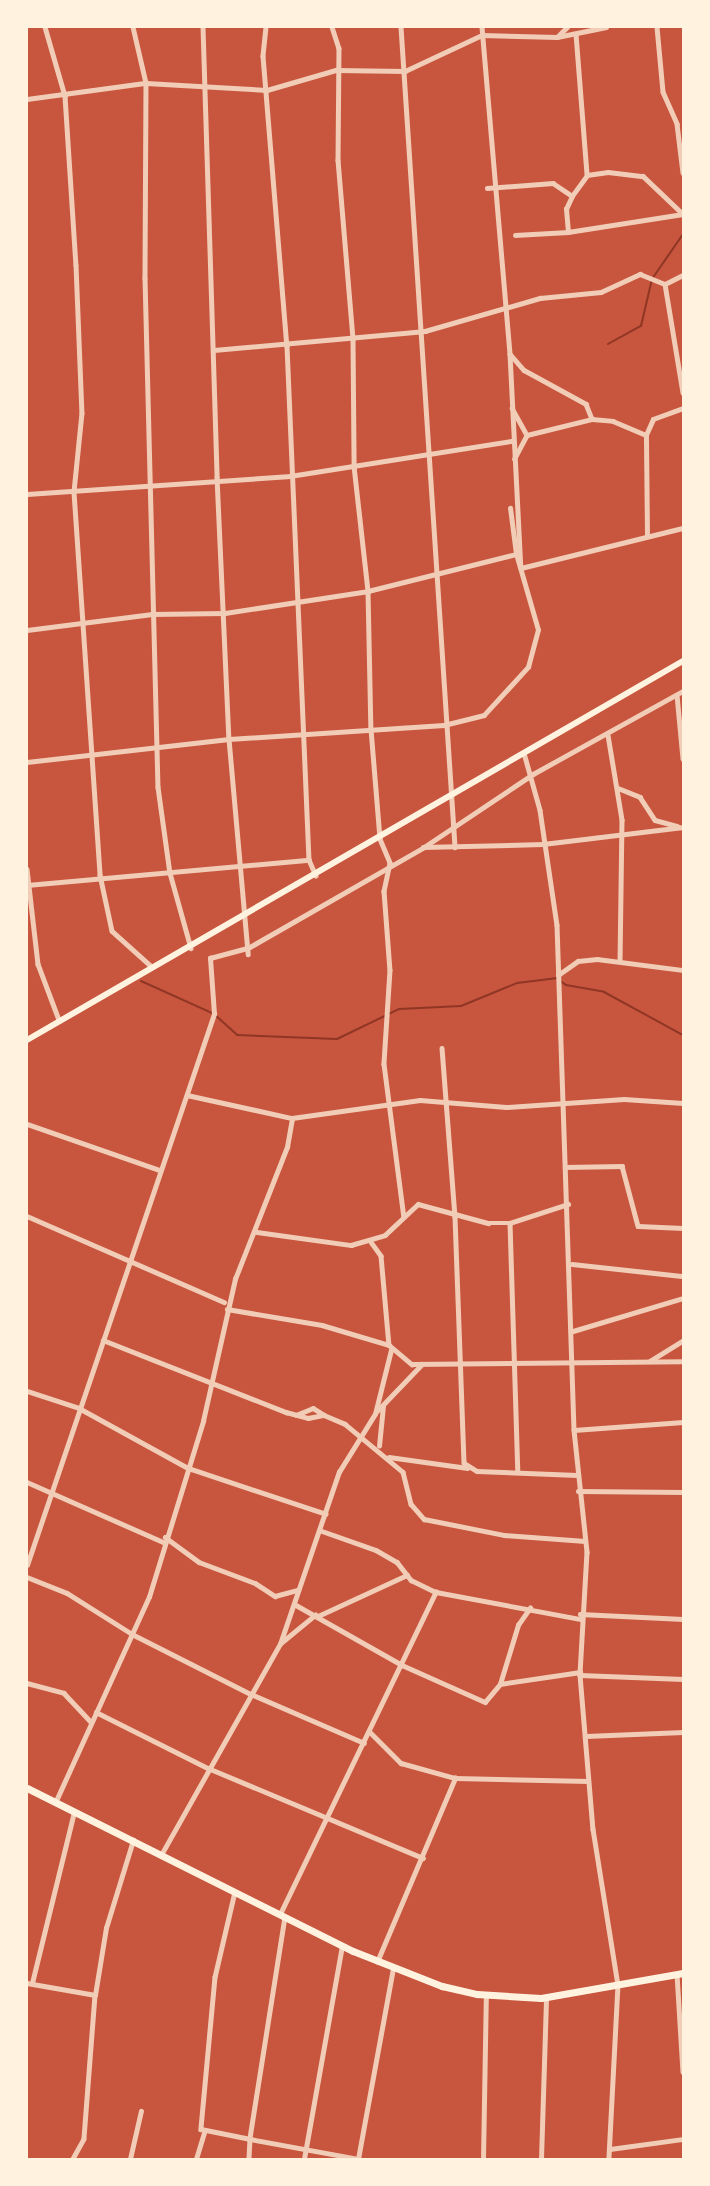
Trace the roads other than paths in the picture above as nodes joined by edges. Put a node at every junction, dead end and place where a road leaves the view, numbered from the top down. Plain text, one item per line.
1 (45, 27) edge
2 (133, 27) edge
3 (203, 27) edge
4 (266, 27) edge
5 (332, 27) edge
6 (401, 27) edge
7 (482, 27) edge
8 (567, 27) edge
9 (606, 27) edge
10 (657, 27) edge
11 (576, 34) junction
12 (482, 35) junction
13 (557, 37) junction
14 (336, 70) junction
15 (405, 71) junction
16 (146, 84) junction
17 (208, 85) junction
18 (267, 90) junction
19 (65, 96) junction
20 (27, 99) edge
21 (683, 173) edge
22 (587, 175) junction
23 (487, 188) dead end
24 (572, 196) junction
25 (683, 212) edge
26 (568, 232) junction
27 (515, 235) dead end
28 (683, 276) edge
29 (665, 284) junction
30 (502, 309) junction
31 (425, 331) junction
32 (353, 339) junction
33 (287, 346) junction
34 (214, 350) junction
35 (510, 354) junction
36 (683, 393) edge
37 (511, 406) junction
38 (683, 408) edge
39 (592, 419) junction
40 (527, 435) junction
41 (646, 435) junction
42 (512, 441) junction
43 (430, 457) junction
44 (513, 461) junction
45 (354, 466) junction
46 (290, 476) junction
47 (217, 477) junction
48 (150, 488) junction
49 (74, 492) junction
50 (27, 494) edge
51 (510, 508) dead end
52 (683, 528) edge
53 (647, 536) junction
54 (516, 554) junction
55 (521, 568) junction
56 (437, 578) junction
57 (368, 591) junction
58 (299, 600) junction
59 (225, 613) junction
60 (152, 614) junction
61 (85, 621) junction
62 (27, 630) edge
63 (683, 661) edge
64 (683, 691) edge
65 (677, 695) junction
66 (444, 725) junction
67 (371, 729) junction
68 (305, 733) junction
69 (608, 735) junction
70 (229, 739) junction
71 (159, 746) junction
72 (93, 753) junction
73 (524, 753) junction
74 (683, 759) edge
75 (27, 762) edge
76 (533, 774) junction
77 (618, 788) junction
78 (448, 798) junction
79 (452, 826) junction
80 (683, 827) edge
81 (620, 832) junction
82 (380, 839) junction
83 (543, 844) junction
84 (423, 847) junction
85 (455, 847) junction
86 (309, 860) junction
87 (390, 863) junction
88 (27, 869) edge
89 (239, 869) junction
90 (170, 873) junction
91 (99, 875) junction
92 (316, 876) junction
93 (28, 885) edge
94 (241, 919) junction
95 (191, 948) junction
96 (248, 948) junction
97 (248, 954) dead end
98 (620, 961) junction
99 (150, 965) junction
100 (683, 970) edge
101 (558, 975) junction
102 (59, 1020) junction
103 (27, 1040) edge
104 (442, 1048) dead end
105 (187, 1095) junction
106 (561, 1102) junction
107 (683, 1103) edge
108 (448, 1105) junction
109 (390, 1106) junction
110 (292, 1118) junction
111 (27, 1124) edge
112 (565, 1167) junction
113 (160, 1170) junction
114 (568, 1204) junction
115 (27, 1216) edge
116 (404, 1217) junction
117 (455, 1217) junction
118 (510, 1223) junction
119 (683, 1228) edge
120 (257, 1232) junction
121 (371, 1242) junction
122 (131, 1260) junction
123 (572, 1264) junction
124 (683, 1276) edge
125 (683, 1299) edge
126 (224, 1302) dead end
127 (227, 1309) junction
128 (573, 1331) junction
129 (104, 1340) junction
130 (683, 1340) edge
131 (390, 1348) junction
132 (516, 1360) junction
133 (650, 1361) junction
134 (683, 1361) edge
135 (458, 1362) junction
136 (423, 1364) junction
137 (574, 1364) junction
138 (211, 1386) junction
139 (27, 1391) edge
140 (382, 1406) junction
141 (79, 1408) junction
142 (375, 1414) junction
143 (296, 1415) junction
144 (324, 1415) junction
145 (683, 1422) edge
146 (574, 1430) junction
147 (360, 1432) junction
148 (379, 1446) junction
149 (389, 1457) junction
150 (188, 1468) junction
151 (467, 1468) junction
152 (518, 1472) junction
153 (577, 1475) junction
154 (27, 1482) edge
155 (50, 1491) junction
156 (578, 1491) junction
157 (683, 1492) edge
158 (326, 1514) junction
159 (322, 1532) junction
160 (164, 1540) junction
161 (585, 1541) junction
162 (27, 1565) edge
163 (407, 1575) junction
164 (27, 1576) edge
165 (298, 1590) junction
166 (436, 1592) junction
167 (296, 1605) junction
168 (530, 1608) junction
169 (316, 1616) junction
170 (580, 1616) junction
171 (683, 1619) edge
172 (132, 1634) junction
173 (280, 1644) junction
174 (402, 1665) junction
175 (580, 1674) junction
176 (683, 1679) edge
177 (27, 1683) edge
178 (500, 1684) junction
179 (251, 1694) junction
180 (96, 1712) junction
181 (91, 1722) junction
182 (370, 1732) junction
183 (683, 1732) edge
184 (585, 1736) junction
185 (364, 1743) junction
186 (208, 1768) junction
187 (455, 1778) junction
188 (588, 1781) junction
189 (27, 1788) edge
190 (55, 1803) junction
191 (74, 1812) junction
192 (326, 1820) junction
193 (133, 1840) junction
194 (161, 1855) junction
195 (423, 1858) junction
196 (235, 1891) junction
197 (282, 1916) junction
198 (342, 1945) junction
199 (377, 1962) junction
200 (393, 1970) junction
201 (680, 1973) edge
202 (29, 1983) edge
203 (618, 1985) junction
204 (95, 1995) junction
205 (486, 1995) junction
206 (546, 1998) junction
207 (683, 2072) edge
208 (141, 2111) dead end
209 (204, 2133) junction
210 (250, 2139) junction
211 (683, 2139) edge
212 (305, 2146) junction
213 (609, 2149) junction
214 (73, 2159) edge
215 (130, 2159) edge
216 (196, 2159) edge
217 (249, 2159) edge
218 (304, 2159) edge
219 (359, 2159) edge
220 (483, 2159) edge
221 (541, 2159) edge
222 (609, 2159) edge

1 - 19 street
2 - 16 street
3 - 17 street
4 - 18 street
5 - 14 street
6 - 15 street
7 - 12 street
8 - 13 street
9 - 11 street
10 - 21 street
11 - 13 street
11 - 22 street
12 - 13 street
12 - 15 street
12 - 30 street
14 - 15 street
14 - 18 street
14 - 32 street
15 - 31 street
16 - 17 street
16 - 19 street
16 - 48 street
17 - 18 street
17 - 34 street
18 - 33 street
19 - 20 street
19 - 49 street
22 - 24 street
22 - 25 street
23 - 24 street
24 - 26 street
25 - 26 street
26 - 27 street
28 - 29 street
29 - 30 street
29 - 36 street
30 - 31 street
30 - 35 street
31 - 32 street
31 - 43 street
32 - 33 street
32 - 45 street
33 - 34 street
33 - 46 street
34 - 47 street
35 - 37 street
35 - 39 street
37 - 40 street
37 - 42 street
38 - 41 street
39 - 40 street
39 - 41 street
40 - 44 street
41 - 53 street
42 - 43 street
42 - 44 street
43 - 45 street
43 - 56 street
44 - 55 street
45 - 46 street
45 - 57 street
46 - 47 street
46 - 58 street
47 - 48 street
47 - 59 street
48 - 49 street
48 - 60 street
49 - 50 street
49 - 61 street
51 - 54 street
52 - 53 street
53 - 55 street
54 - 55 street
54 - 56 street
55 - 66 street
56 - 57 street
56 - 66 street
57 - 58 street
57 - 67 street
58 - 59 street
58 - 68 street
59 - 60 street
59 - 70 street
60 - 61 street
60 - 71 street
61 - 62 street
61 - 72 street
63 - 73 main road
64 - 65 street
65 - 69 street
65 - 74 street
66 - 67 street
66 - 78 street
67 - 68 street
67 - 82 street
68 - 70 street
68 - 86 street
69 - 76 street
69 - 77 street
70 - 71 street
70 - 89 street
71 - 72 street
71 - 90 street
72 - 75 street
72 - 91 street
73 - 76 street
73 - 78 main road
76 - 79 street
76 - 83 street
77 - 80 street
77 - 81 street
78 - 79 street
78 - 82 main road
79 - 84 street
79 - 85 street
80 - 81 street
81 - 83 street
81 - 98 street
82 - 87 street
82 - 92 main road
83 - 85 street
83 - 101 street
84 - 85 street
84 - 87 street
86 - 89 street
86 - 92 street
87 - 96 street
87 - 109 street
88 - 93 street
89 - 90 street
89 - 94 street
90 - 91 street
90 - 95 street
91 - 93 street
91 - 99 street
92 - 94 main road
93 - 102 street
94 - 95 main road
94 - 96 street
95 - 99 main road
96 - 97 street
96 - 105 street
98 - 100 street
98 - 101 street
99 - 102 main road
101 - 106 street
102 - 103 main road
104 - 108 street
105 - 110 street
105 - 113 street
106 - 107 street
106 - 108 street
106 - 112 street
108 - 109 street
108 - 117 street
109 - 110 street
109 - 116 street
110 - 120 street
111 - 113 street
112 - 114 street
112 - 119 street
113 - 122 street
114 - 118 street
114 - 123 street
115 - 122 street
116 - 117 street
116 - 121 street
117 - 118 street
117 - 135 street
118 - 132 street
120 - 121 street
120 - 127 street
121 - 131 street
122 - 126 street
122 - 129 street
123 - 124 street
123 - 128 street
125 - 128 street
127 - 131 street
127 - 138 street
128 - 137 street
129 - 138 street
129 - 141 street
130 - 133 street
131 - 136 street
131 - 142 street
132 - 135 street
132 - 137 street
132 - 152 street
133 - 134 street
133 - 137 street
135 - 136 street
135 - 151 street
136 - 140 street
137 - 146 street
138 - 143 street
138 - 150 street
139 - 141 street
140 - 142 street
140 - 148 street
141 - 150 street
141 - 155 street
142 - 147 street
143 - 144 street
143 - 144 street
144 - 147 street
145 - 146 street
146 - 153 street
147 - 148 street
147 - 158 street
148 - 149 street
149 - 151 street
149 - 161 street
150 - 158 street
150 - 160 street
151 - 152 street
152 - 153 street
153 - 156 street
154 - 155 street
155 - 160 street
155 - 162 street
156 - 157 street
156 - 161 street
158 - 159 street
159 - 163 street
159 - 165 street
160 - 165 street
160 - 172 street
161 - 170 street
163 - 166 street
163 - 169 street
164 - 172 street
165 - 167 street
166 - 168 street
166 - 174 street
167 - 169 street
167 - 173 street
168 - 170 street
168 - 178 street
169 - 173 street
169 - 174 street
170 - 171 street
170 - 175 street
172 - 179 street
172 - 180 street
173 - 179 street
174 - 178 street
174 - 182 street
175 - 176 street
175 - 178 street
175 - 184 street
177 - 181 street
179 - 185 street
179 - 186 street
180 - 181 street
180 - 186 street
181 - 190 street
182 - 185 street
182 - 187 street
183 - 184 street
184 - 188 street
185 - 192 street
186 - 192 street
186 - 194 street
187 - 188 street
187 - 195 street
188 - 203 street
189 - 190 main road
190 - 191 main road
191 - 193 main road
191 - 202 street
192 - 195 street
192 - 197 street
193 - 194 main road
193 - 204 street
194 - 196 main road
195 - 199 street
196 - 197 main road
196 - 209 street
197 - 198 main road
197 - 210 street
198 - 199 main road
198 - 212 street
199 - 200 main road
200 - 205 main road
200 - 219 street
201 - 203 main road
201 - 207 street
202 - 204 street
203 - 206 main road
203 - 213 street
204 - 214 street
205 - 206 main road
205 - 220 street
206 - 221 street
208 - 215 street
209 - 210 street
209 - 216 street
210 - 212 street
210 - 217 street
211 - 213 street
212 - 218 street
212 - 219 street
213 - 222 street

